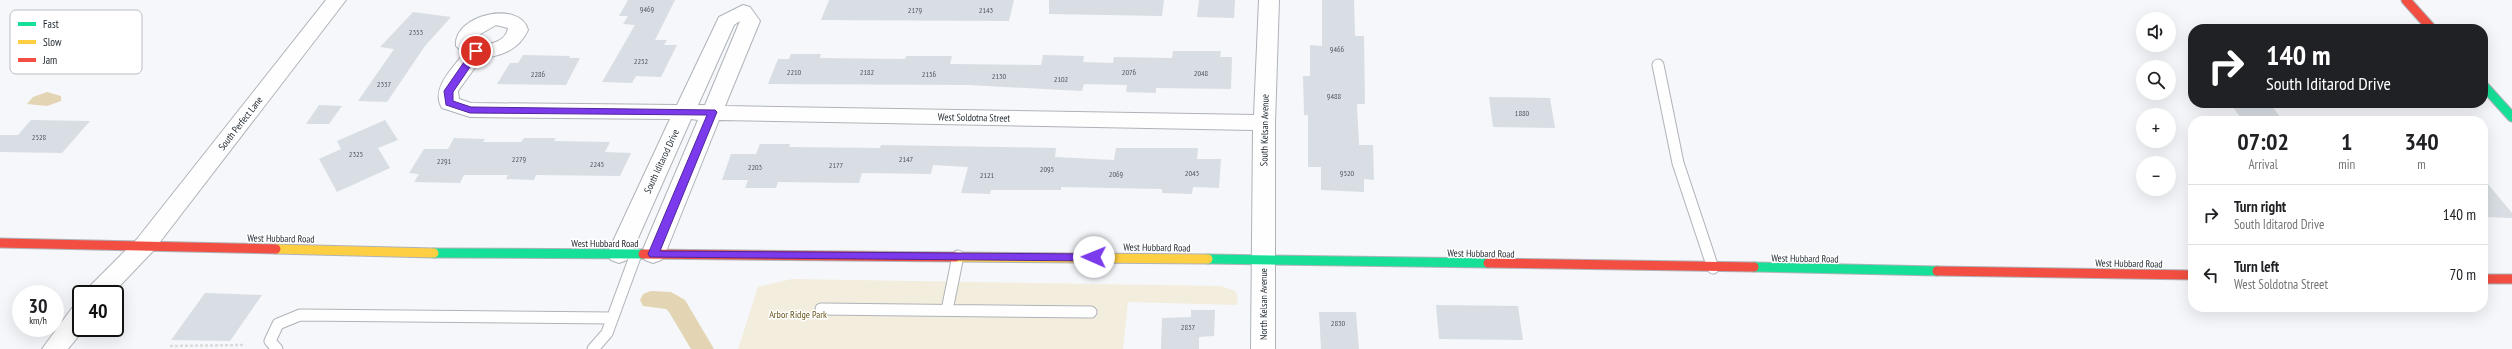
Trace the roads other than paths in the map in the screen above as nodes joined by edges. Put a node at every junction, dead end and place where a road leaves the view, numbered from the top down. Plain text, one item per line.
1 (336, 0) edge
2 (1269, 0) edge
3 (2406, 0) edge
4 (747, 6) edge
5 (2428, 24) edge
6 (476, 51) dead end
7 (1658, 65) dead end
8 (2488, 91) edge
9 (684, 112) junction
10 (712, 112) junction
11 (2512, 117) edge
12 (1264, 123) junction
13 (0, 243) edge
14 (145, 245) junction
15 (636, 254) junction
16 (958, 256) junction
17 (1264, 259) junction
18 (1713, 268) junction
19 (2188, 274) edge
20 (2488, 278) edge
21 (2512, 279) edge
22 (106, 285) edge
23 (821, 309) dead end
24 (947, 310) junction
25 (1091, 312) dead end
26 (612, 318) junction
27 (72, 326) edge
28 (54, 349) edge
29 (277, 349) edge
30 (593, 349) edge
31 (1263, 349) edge

1 - 14 street, South Perfect Lane
2 - 12 street, South Kelsan Avenue
3 - 5 street
4 - 9 street, South Iditarod Drive
4 - 10 street, South Iditarod Drive
6 - 9 street, West Soldotna Street
7 - 18 lane
8 - 11 street
9 - 10 street, West Soldotna Street
9 - 15 street, South Iditarod Drive
10 - 12 street, West Soldotna Street
10 - 15 street, South Iditarod Drive
12 - 17 street, South Kelsan Avenue
13 - 14 street, West Hubbard Road
14 - 15 street, West Hubbard Road
14 - 22 street, South Perfect Lane
15 - 16 street, West Hubbard Road
15 - 26 lane
16 - 17 street, West Hubbard Road
16 - 24 lane
17 - 18 street, West Hubbard Road
17 - 31 street, North Kelsan Avenue
18 - 19 street, West Hubbard Road
20 - 21 street
23 - 24 lane
24 - 25 lane
26 - 29 lane
26 - 30 lane
27 - 28 street

